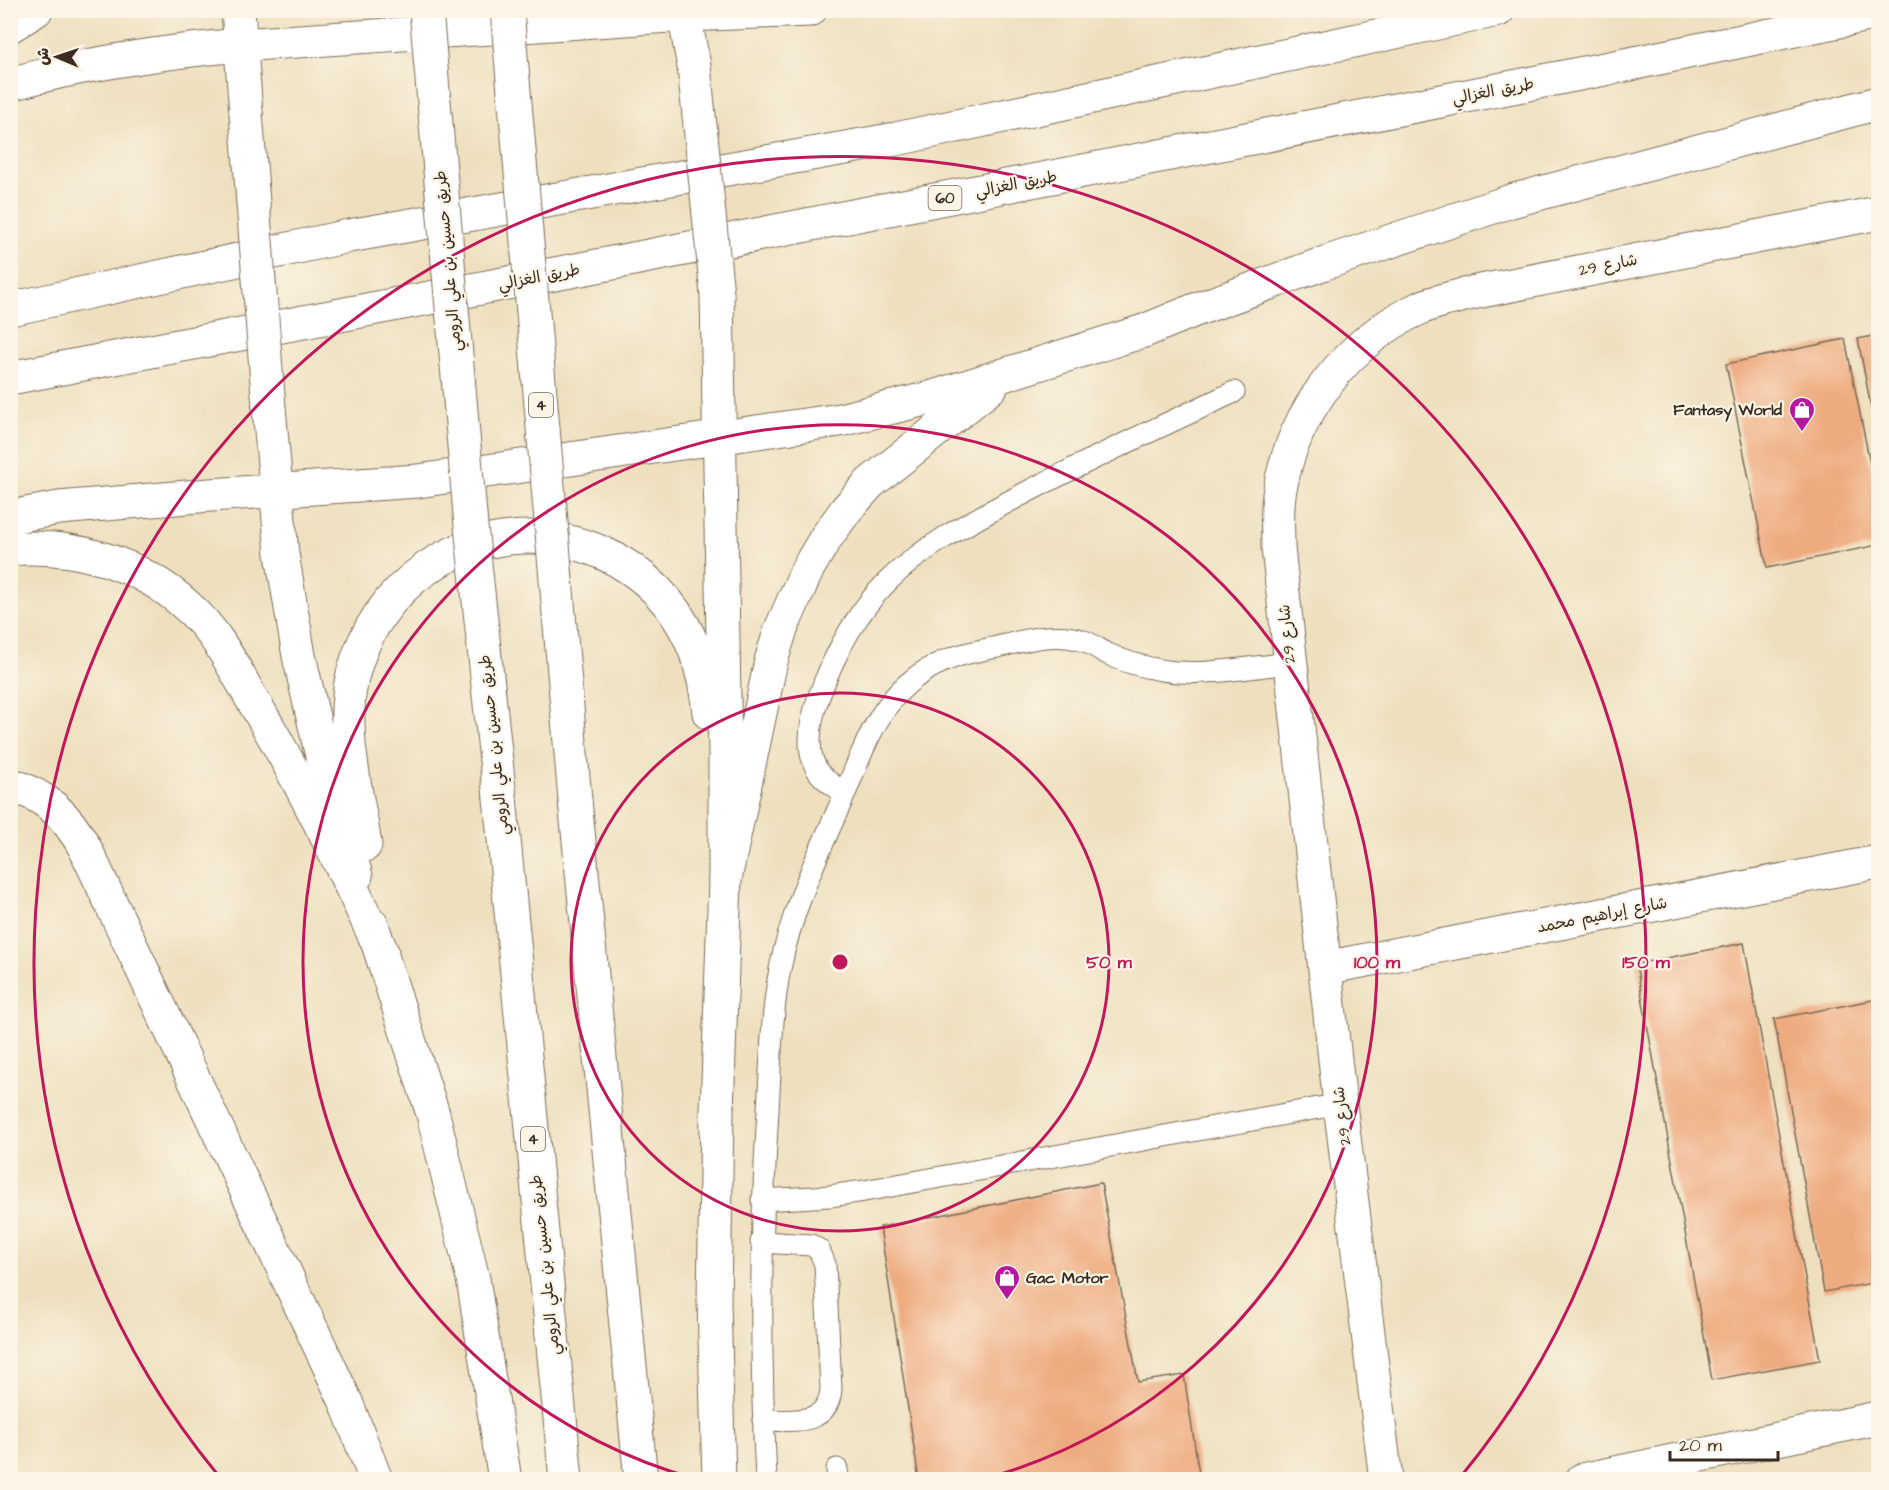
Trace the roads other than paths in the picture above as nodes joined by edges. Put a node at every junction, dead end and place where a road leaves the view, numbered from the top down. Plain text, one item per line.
1 (36, 10) edge
2 (238, 10) edge
3 (426, 10) edge
4 (507, 10) edge
5 (810, 10) edge
6 (1498, 10) edge
7 (683, 13) edge
8 (1878, 13) edge
9 (10, 26) edge
10 (240, 45) junction
11 (10, 84) edge
12 (1878, 103) edge
13 (1878, 213) edge
14 (10, 309) edge
15 (1007, 374) junction
16 (10, 378) edge
17 (1234, 392) dead end
18 (720, 438) junction
19 (276, 490) junction
20 (10, 517) edge
21 (10, 549) edge
22 (1290, 663) junction
23 (10, 784) edge
24 (845, 793) junction
25 (1878, 862) edge
26 (725, 879) junction
27 (381, 952) junction
28 (1325, 968) junction
29 (1340, 1104) junction
30 (762, 1200) junction
31 (761, 1242) junction
32 (1878, 1418) edge
33 (763, 1420) junction
34 (376, 1479) edge
35 (505, 1479) edge
36 (566, 1479) edge
37 (641, 1479) edge
38 (719, 1479) edge
39 (766, 1479) edge
40 (1386, 1479) edge
41 (1582, 1479) edge

1 - 9 main road
2 - 10 main road
3 - 36 main road, طريق حسين بن علي الرومي / 4, bridge
4 - 37 main road, 4, bridge
5 - 7 main road
6 - 14 main road
7 - 10 main road
7 - 18 main road, bridge
8 - 16 main road, طريق الغزالي / 60
10 - 11 main road
10 - 19 main road, bridge
12 - 15 main road
13 - 22 main road, شارع 29
15 - 18 main road
15 - 26 main road
17 - 24 lane
18 - 19 main road
18 - 26 main road
19 - 20 main road
19 - 27 main road
21 - 27 main road
22 - 24 lane
22 - 28 main road, شارع 29
23 - 34 main road
24 - 30 lane
25 - 28 main road, شارع إبراهيم محمد
26 - 27 main road
26 - 38 main road
27 - 35 main road
28 - 29 main road, شارع 29
29 - 30 lane
29 - 40 main road, شارع 29
30 - 31 lane
31 - 33 lane
31 - 33 lane
32 - 41 main road
33 - 39 lane

